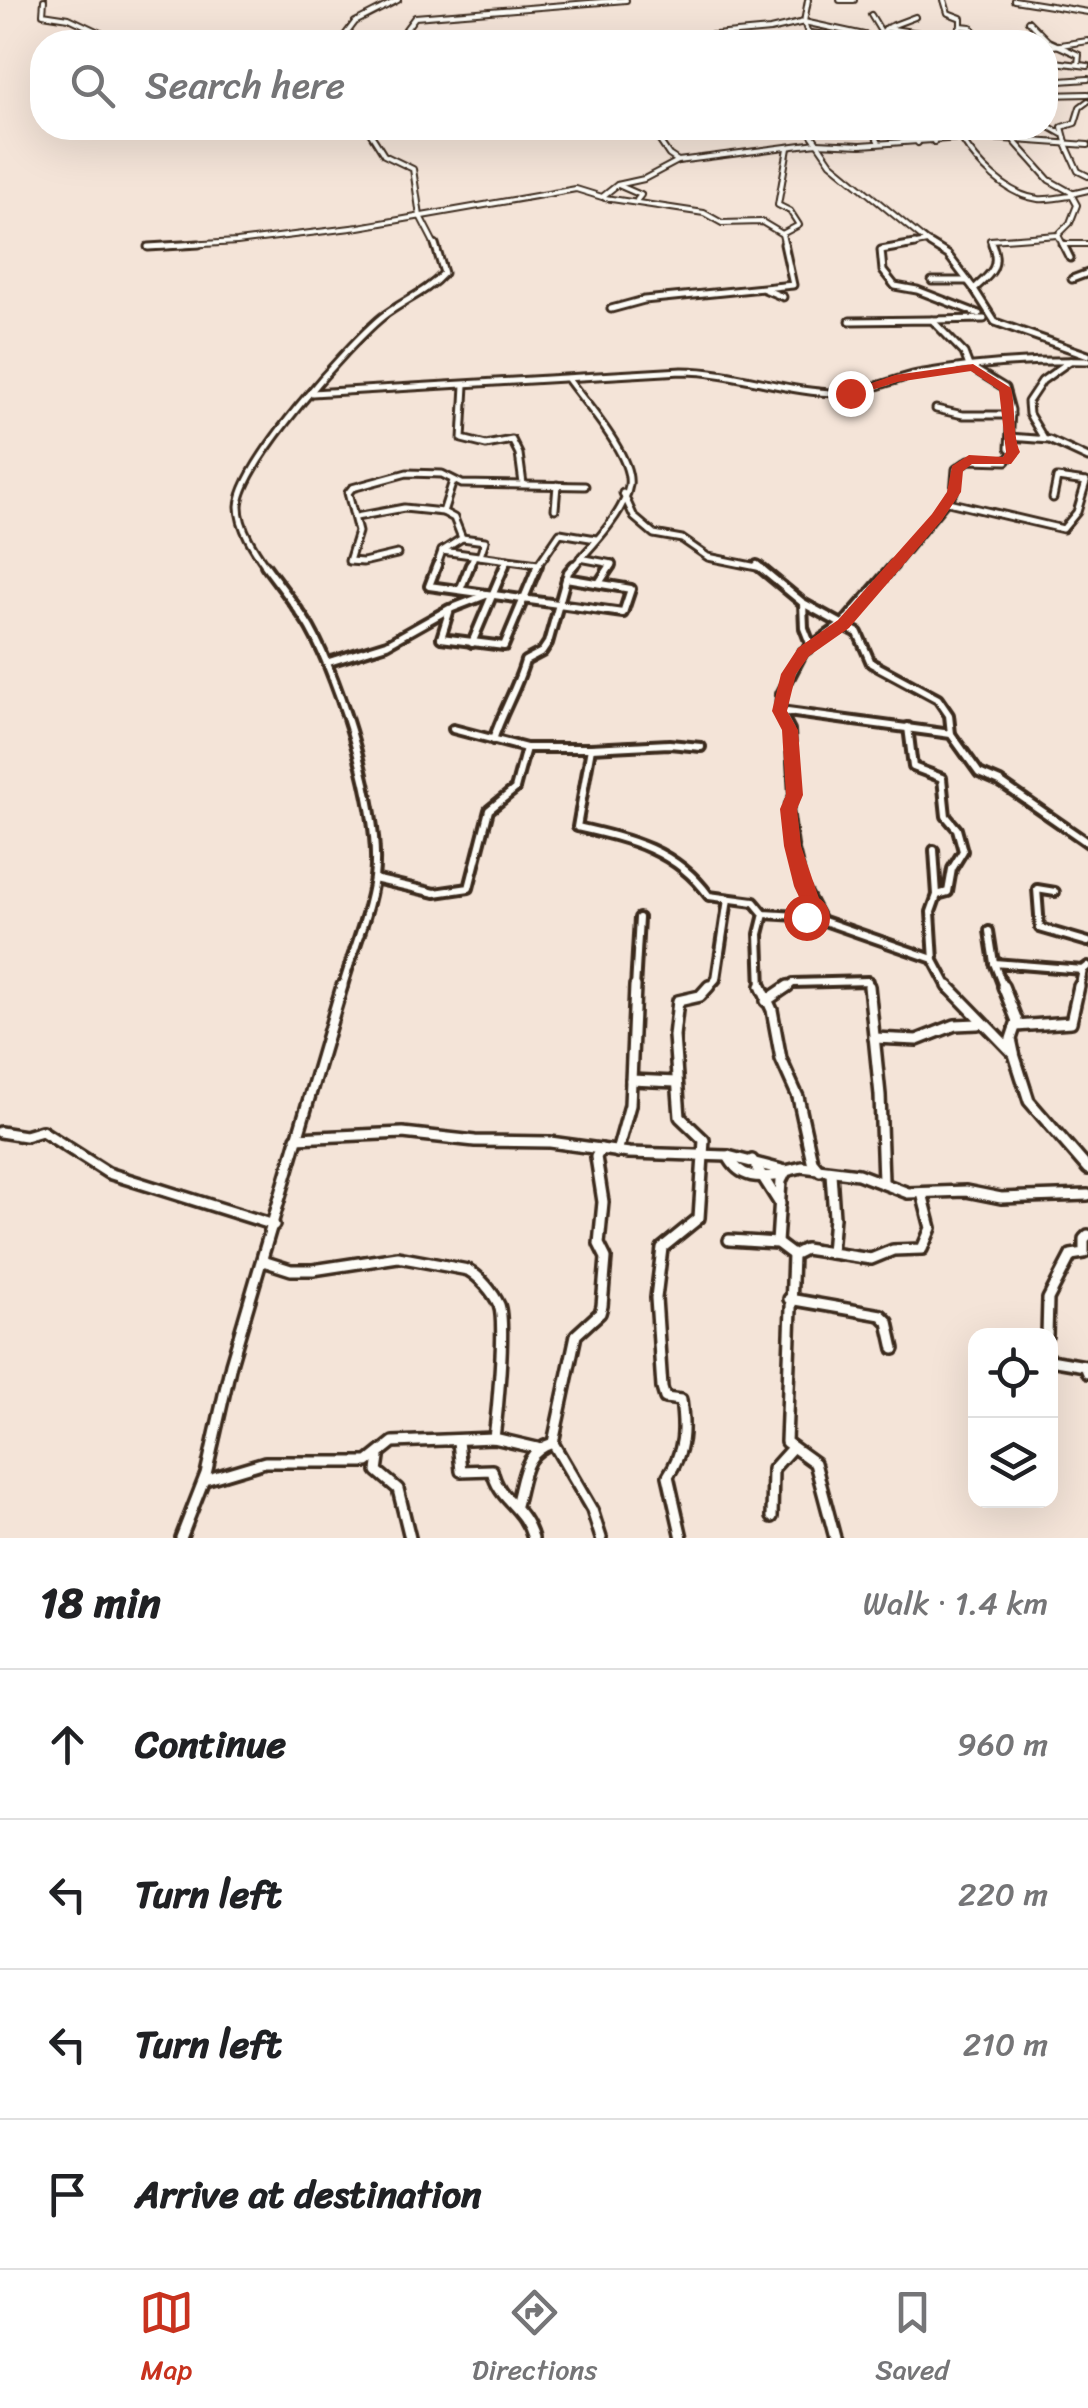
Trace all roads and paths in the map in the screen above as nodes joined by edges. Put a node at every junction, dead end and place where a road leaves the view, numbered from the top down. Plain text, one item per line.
1 (44, 0) edge
2 (398, 0) edge
3 (490, 0) edge
4 (626, 0) edge
5 (808, 0) edge
6 (840, 0) edge
7 (854, 0) edge
8 (944, 0) edge
9 (1014, 0) edge
10 (486, 10) junction
11 (1088, 12) edge
12 (871, 15) dead end
13 (915, 16) dead end
14 (804, 22) junction
15 (977, 22) dead end
16 (1028, 22) dead end
17 (961, 26) junction
18 (972, 27) junction
19 (94, 30) edge
20 (349, 30) edge
21 (405, 30) edge
22 (770, 30) edge
23 (808, 30) edge
24 (841, 30) edge
25 (883, 30) joint
26 (958, 30) edge
27 (974, 30) edge
28 (1038, 30) edge
29 (1088, 44) edge
30 (1058, 45) joint
31 (1078, 64) junction
32 (1058, 65) edge
33 (1088, 66) edge
34 (1088, 79) edge
35 (1058, 82) edge
36 (1058, 94) edge
37 (1088, 99) edge
38 (1058, 132) edge
39 (1062, 134) junction
40 (374, 140) edge
41 (659, 140) edge
42 (815, 140) edge
43 (878, 140) edge
44 (916, 140) edge
45 (951, 140) edge
46 (963, 140) edge
47 (1009, 140) joint
48 (1067, 142) junction
49 (817, 143) junction
50 (918, 143) junction
51 (935, 143) joint
52 (878, 144) junction
53 (1088, 145) edge
54 (789, 148) junction
55 (678, 161) junction
56 (1088, 176) edge
57 (617, 185) junction
58 (1088, 190) edge
59 (1072, 195) junction
60 (602, 198) junction
61 (637, 200) junction
62 (420, 216) junction
63 (782, 234) junction
64 (1058, 235) junction
65 (927, 242) junction
66 (1063, 244) junction
67 (1088, 244) edge
68 (148, 247) dead end
69 (1070, 258) dead end
70 (1088, 274) edge
71 (1072, 279) dead end
72 (932, 281) dead end
73 (969, 281) junction
74 (763, 289) junction
75 (974, 289) junction
76 (784, 297) dead end
77 (980, 300) junction
78 (612, 310) dead end
79 (982, 316) junction
80 (932, 320) junction
81 (850, 322) dead end
82 (995, 322) junction
83 (1088, 358) edge
84 (1071, 360) junction
85 (973, 368) junction
86 (568, 379) junction
87 (465, 385) junction
88 (312, 393) junction
89 (936, 409) dead end
90 (1011, 415) junction
91 (1010, 437) junction
92 (1044, 440) junction
93 (1088, 458) edge
94 (453, 480) junction
95 (1087, 482) edge
96 (523, 484) junction
97 (558, 485) junction
98 (584, 486) dead end
99 (624, 493) junction
100 (1053, 498) dead end
101 (948, 502) junction
102 (555, 509) dead end
103 (443, 512) junction
104 (356, 517) junction
105 (462, 538) junction
106 (596, 539) junction
107 (442, 551) junction
108 (397, 554) dead end
109 (477, 556) junction
110 (580, 558) junction
111 (507, 560) junction
112 (538, 564) junction
113 (566, 578) junction
114 (600, 583) junction
115 (460, 590) junction
116 (492, 594) junction
117 (524, 598) junction
118 (803, 602) junction
119 (558, 604) junction
120 (450, 609) junction
121 (844, 624) junction
122 (472, 643) junction
123 (811, 646) junction
124 (328, 662) junction
125 (780, 711) junction
126 (908, 727) junction
127 (453, 729) dead end
128 (951, 734) junction
129 (493, 740) junction
130 (701, 747) dead end
131 (526, 748) junction
132 (590, 748) junction
133 (1088, 843) edge
134 (934, 850) dead end
135 (374, 879) junction
136 (1054, 892) dead end
137 (937, 895) junction
138 (728, 899) junction
139 (764, 914) junction
140 (816, 916) junction
141 (639, 918) dead end
142 (989, 931) dead end
143 (1088, 942) edge
144 (934, 962) junction
145 (994, 964) junction
146 (1086, 968) edge
147 (766, 1001) junction
148 (979, 1024) junction
149 (1016, 1026) junction
150 (874, 1038) junction
151 (1014, 1054) junction
152 (631, 1080) junction
153 (676, 1082) junction
154 (0, 1132) edge
155 (296, 1138) junction
156 (618, 1152) junction
157 (598, 1153) junction
158 (702, 1153) junction
159 (728, 1156) junction
160 (752, 1159) junction
161 (812, 1161) junction
162 (802, 1167) junction
163 (1088, 1169) edge
164 (786, 1172) junction
165 (826, 1172) junction
166 (762, 1180) junction
167 (883, 1181) junction
168 (922, 1193) junction
169 (1088, 1196) edge
170 (780, 1204) junction
171 (274, 1225) junction
172 (1088, 1235) edge
173 (729, 1240) dead end
174 (778, 1243) junction
175 (831, 1253) junction
176 (792, 1255) junction
177 (262, 1260) junction
178 (789, 1299) junction
179 (1048, 1328) edge
180 (894, 1349) dead end
181 (1058, 1361) edge
182 (1088, 1373) edge
183 (494, 1438) junction
184 (458, 1442) junction
185 (553, 1443) junction
186 (537, 1448) junction
187 (791, 1449) junction
188 (379, 1457) junction
189 (208, 1478) junction
190 (516, 1506) junction
191 (772, 1518) dead end
192 (181, 1538) edge
193 (410, 1538) edge
194 (532, 1538) edge
195 (601, 1538) edge
196 (682, 1538) edge
197 (835, 1538) edge

1 - 19 street
2 - 20 street
3 - 10 street
4 - 10 street
5 - 14 street
6 - 7 street
8 - 17 street
9 - 11 street
10 - 21 street
12 - 25 street
13 - 25 street
14 - 22 street
14 - 23 street
14 - 24 street
15 - 18 street
16 - 28 street
17 - 18 street
17 - 26 street
18 - 27 street
29 - 30 street
30 - 31 street
31 - 32 street
31 - 33 street
34 - 35 street
36 - 37 street
37 - 39 street
38 - 39 street
39 - 48 street
40 - 62 street
41 - 55 street
42 - 49 street
43 - 52 street
44 - 50 street
45 - 51 street
46 - 59 street
47 - 48 street
47 - 59 street
48 - 53 street
48 - 56 street
49 - 52 street
49 - 54 street
49 - 65 street
50 - 51 street
50 - 52 street
54 - 55 street
54 - 63 street
55 - 57 street
57 - 60 street
57 - 61 street
58 - 59 street
59 - 64 street
60 - 61 street
60 - 62 street
61 - 63 street
62 - 68 street
62 - 88 street
63 - 74 street
64 - 66 street
64 - 75 street
65 - 73 street
65 - 79 street
66 - 67 street
66 - 69 street
70 - 71 street
72 - 73 street
73 - 75 street
74 - 76 street
74 - 78 street
75 - 77 street
77 - 79 street
77 - 82 street
79 - 80 street
79 - 82 street
80 - 81 street
80 - 85 street
82 - 83 street
83 - 84 street
84 - 85 street
84 - 92 street
85 - 86 street
85 - 90 street
86 - 87 street
86 - 99 street
87 - 88 street
87 - 96 street
88 - 124 street
89 - 90 street
90 - 91 street
91 - 92 street
91 - 101 street
92 - 93 street
94 - 96 street
94 - 103 street
94 - 104 street
95 - 100 street
95 - 101 street
96 - 97 street
97 - 98 street
97 - 102 street
99 - 106 street
99 - 118 street
101 - 121 street
103 - 104 street
103 - 105 street
104 - 108 street
105 - 107 street
105 - 109 street
106 - 110 street
106 - 112 street
107 - 109 street
107 - 115 street
109 - 111 street
109 - 115 street
110 - 113 street
110 - 114 street
111 - 112 street
111 - 116 street
112 - 117 street
113 - 114 street
113 - 119 street
114 - 119 street
115 - 116 street
116 - 117 street
116 - 120 street
116 - 122 street
117 - 119 street
117 - 122 street
118 - 121 street
118 - 123 street
119 - 129 street
120 - 122 street
120 - 124 street
121 - 123 street
121 - 128 street
123 - 125 street
124 - 135 street
125 - 126 street
125 - 140 street
126 - 128 street
126 - 137 street
127 - 129 street
128 - 133 street
129 - 131 street
130 - 132 street
131 - 132 street
131 - 135 street
132 - 138 street
134 - 137 street
135 - 155 street
136 - 143 street
137 - 144 street
138 - 139 street
138 - 153 street
139 - 140 street
139 - 147 street
140 - 144 street
141 - 152 street
142 - 145 street
144 - 148 street
145 - 146 street
145 - 149 street
146 - 149 street
147 - 150 street
147 - 161 street
148 - 150 street
148 - 151 street
149 - 151 street
150 - 167 street
151 - 163 street
152 - 153 street
152 - 156 street
153 - 158 street
154 - 171 street
155 - 157 street
155 - 171 street
156 - 157 street
156 - 158 street
157 - 185 street
158 - 159 street
158 - 196 street
159 - 160 street
159 - 166 street
160 - 164 street
160 - 166 street
161 - 162 street
161 - 165 street
162 - 164 street
162 - 165 street
164 - 166 street
164 - 170 street
165 - 167 street
165 - 175 street
166 - 170 street
167 - 168 street
168 - 169 street
168 - 175 street
170 - 174 street
171 - 177 street
172 - 179 street
173 - 174 street
174 - 176 street
175 - 176 street
176 - 178 street
177 - 183 street
177 - 189 street
178 - 180 street
178 - 187 street
181 - 182 street
183 - 184 street
183 - 186 street
184 - 188 street
184 - 190 street
185 - 186 street
185 - 195 street
186 - 190 street
187 - 191 street
187 - 197 street
188 - 189 street
188 - 193 street
189 - 192 street
190 - 194 street

